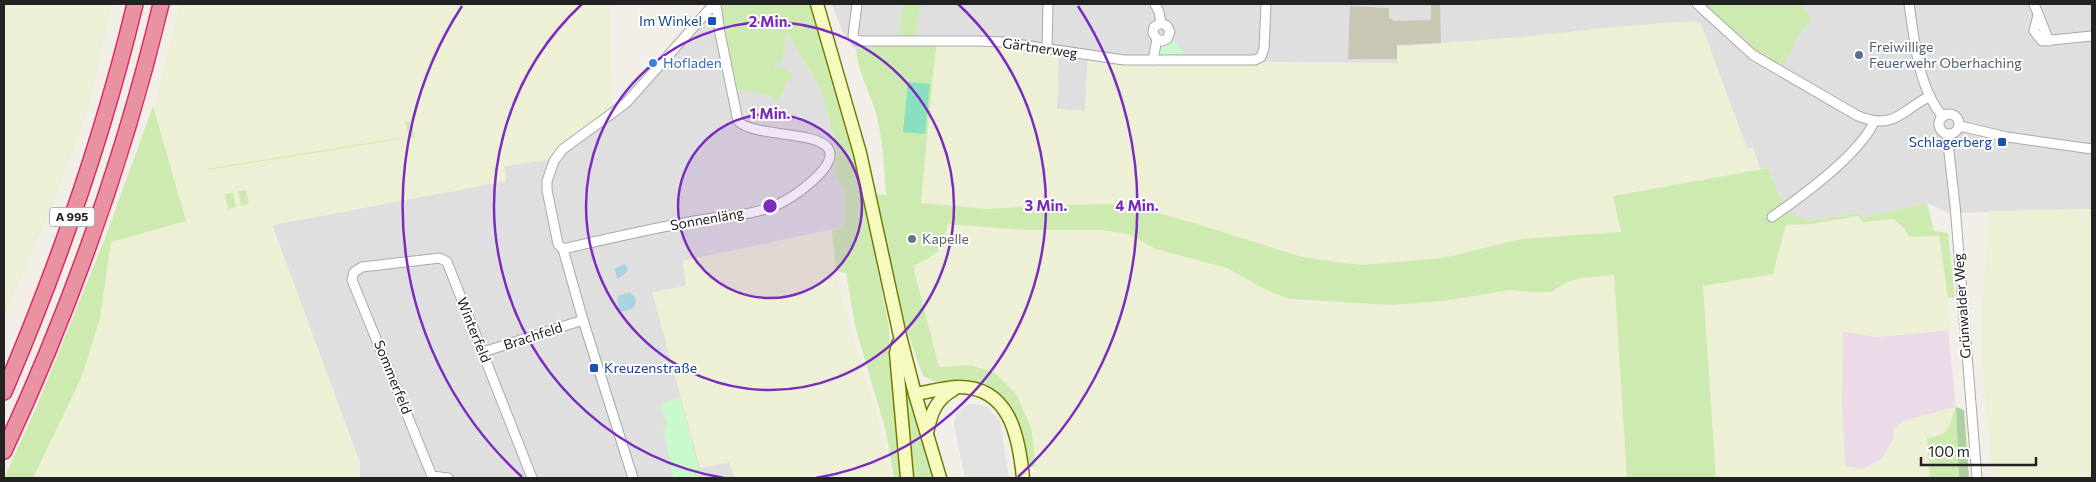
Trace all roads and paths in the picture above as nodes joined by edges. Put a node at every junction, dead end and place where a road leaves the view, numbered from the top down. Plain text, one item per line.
1 (135, 4) edge
2 (161, 4) edge
3 (715, 4) edge
4 (817, 4) edge
5 (856, 4) edge
6 (1048, 4) edge
7 (1155, 4) edge
8 (1266, 4) edge
9 (1697, 4) edge
10 (1909, 4) edge
11 (2034, 4) edge
12 (1161, 23) junction
13 (2092, 36) edge
14 (1157, 39) junction
15 (1047, 50) junction
16 (1152, 60) junction
17 (1930, 96) junction
18 (1943, 117) junction
19 (1874, 122) junction
20 (1960, 126) junction
21 (1947, 134) junction
22 (2092, 149) edge
23 (1772, 217) dead end
24 (560, 246) junction
25 (362, 267) joint
26 (583, 320) junction
27 (900, 336) junction
28 (483, 352) junction
29 (957, 387) junction
30 (4, 392) edge
31 (915, 394) junction
32 (926, 435) junction
33 (4, 451) edge
34 (448, 478) edge
35 (532, 478) edge
36 (633, 478) edge
37 (907, 478) edge
38 (940, 478) edge
39 (1023, 478) edge
40 (1977, 478) edge

1 - 30 highway, A 995
2 - 33 highway, A 995
3 - 24 street
3 - 24 street, Sonnenläng
4 - 27 main road
5 - 15 street, Gärtnerweg
6 - 15 street
7 - 12 street
8 - 16 street, Gärtnerweg
9 - 19 street
10 - 17 street
11 - 13 street
12 - 14 street
12 - 14 street
14 - 16 street
15 - 16 street, Gärtnerweg
17 - 18 street
17 - 19 street
18 - 20 street
18 - 21 street
19 - 23 street
20 - 21 street
20 - 22 street
21 - 40 street, Grünwalder Weg
24 - 26 street
25 - 28 street, Winterfeld
25 - 34 street, Sommerfeld
26 - 28 street, Brachfeld
26 - 36 street
27 - 31 main road
27 - 37 main road
28 - 35 street, Winterfeld
29 - 31 main road
29 - 32 main road
29 - 39 main road
31 - 32 main road
32 - 38 main road

